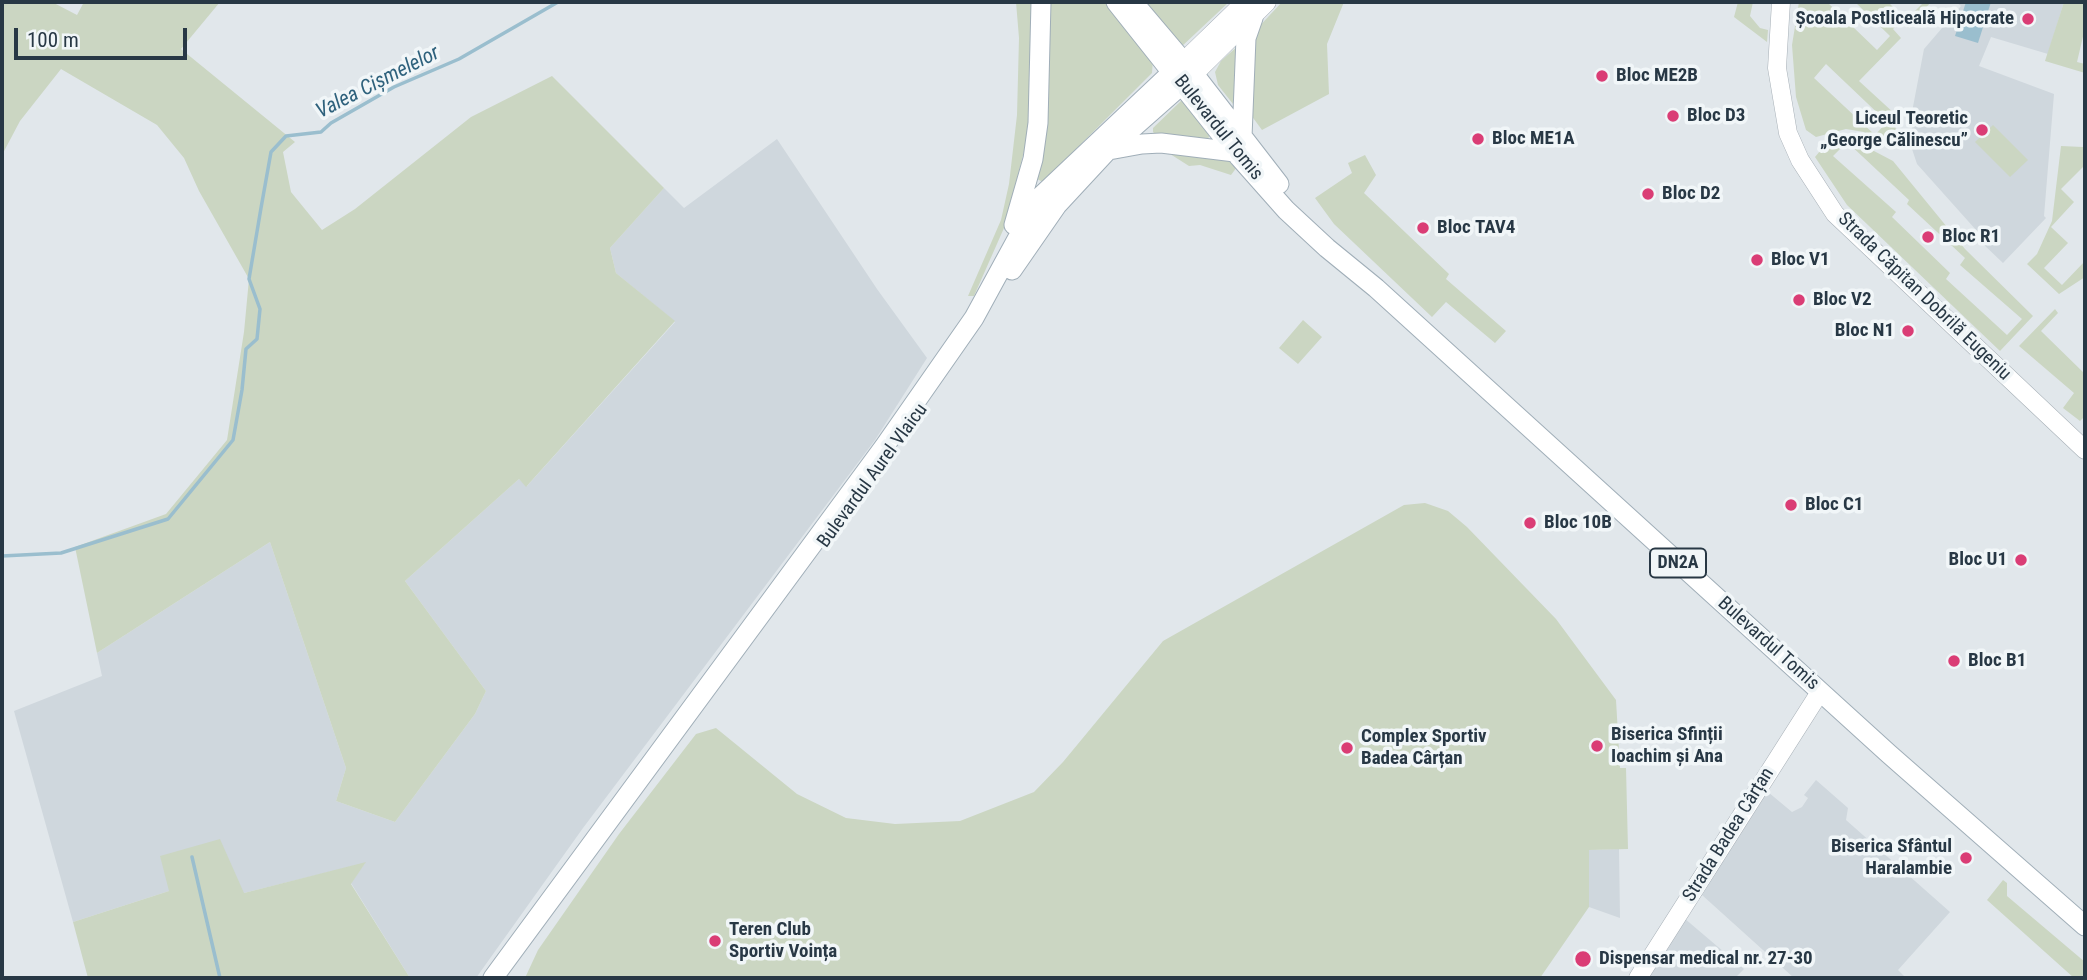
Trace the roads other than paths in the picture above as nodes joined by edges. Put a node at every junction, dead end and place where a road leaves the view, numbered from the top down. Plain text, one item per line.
1 (1041, 2) edge
2 (1116, 2) edge
3 (1133, 2) edge
4 (1267, 2) edge
5 (1781, 2) edge
6 (1249, 10) edge
7 (1183, 73) junction
8 (1239, 144) junction
9 (1108, 150) junction
10 (991, 287) junction
11 (2085, 450) edge
12 (1820, 692) junction
13 (2085, 926) edge
14 (493, 978) edge
15 (510, 978) edge
16 (1638, 978) edge

1 - 10 main road
2 - 7 main road, Bulevardul Tomis / DN2A
3 - 7 main road, Bulevardul Tomis / DN2A
4 - 6 street, Bulevardul Aurel Vlaicu
5 - 11 street, Strada Căpitan Dobrilă Eugeniu
6 - 7 street, Bulevardul Aurel Vlaicu
6 - 8 main road
7 - 8 main road, Bulevardul Tomis / DN2A
7 - 9 main road, Bulevardul Aurel Vlaicu
7 - 10 main road, Bulevardul Aurel Vlaicu
8 - 9 main road
8 - 12 main road, Bulevardul Tomis / DN2A
9 - 15 main road, Bulevardul Aurel Vlaicu
10 - 14 main road, Bulevardul Aurel Vlaicu
12 - 13 main road, Bulevardul Tomis / DN2A
12 - 16 street, Strada Badea Cârțan

